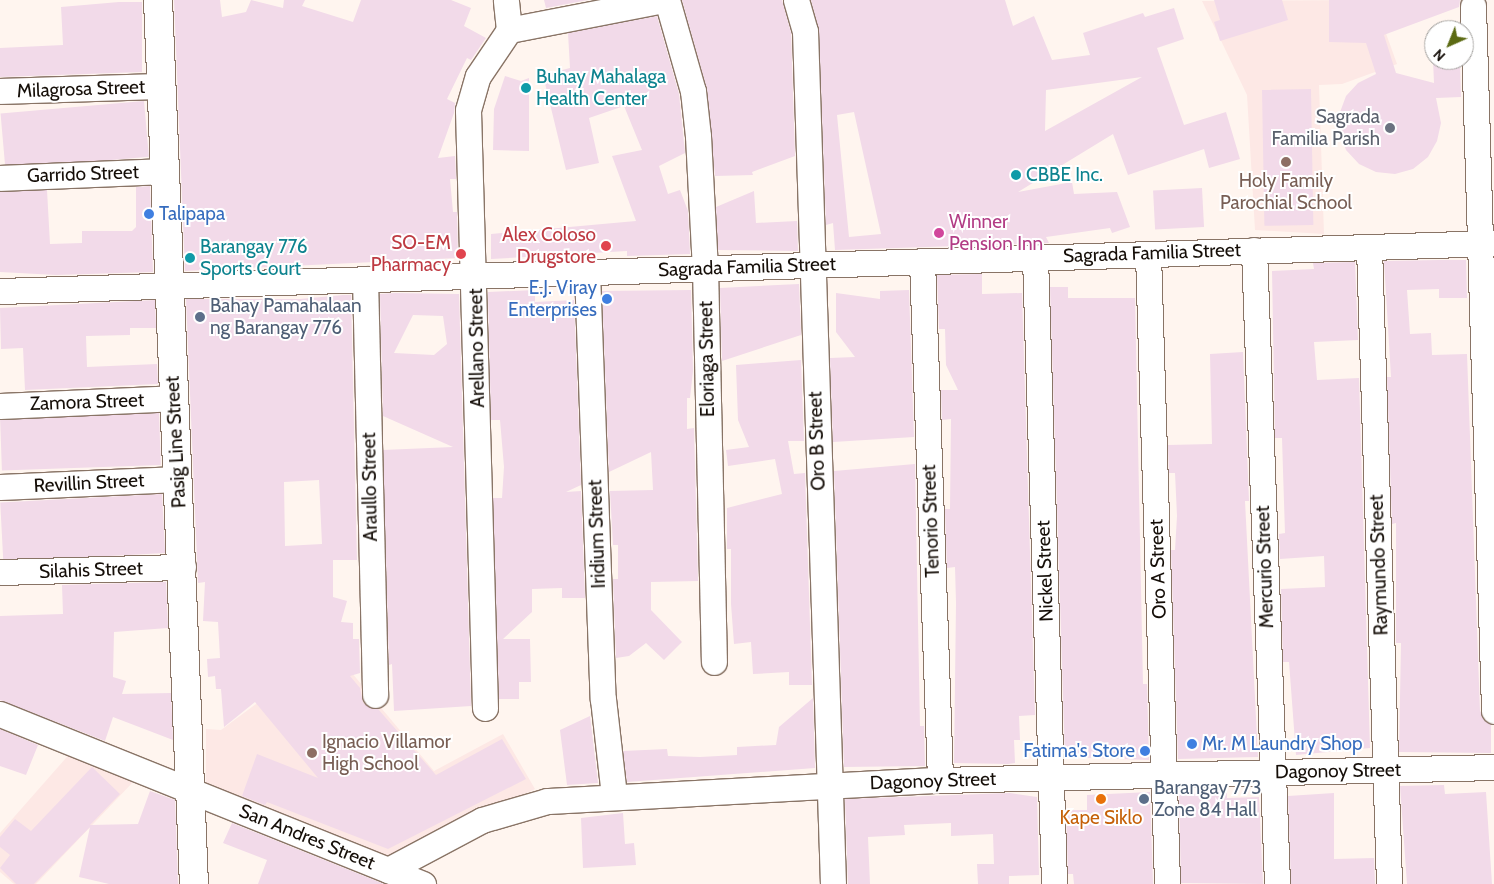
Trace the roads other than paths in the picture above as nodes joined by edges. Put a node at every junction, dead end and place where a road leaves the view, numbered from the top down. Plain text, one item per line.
1 (158, 0) edge
2 (506, 0) edge
3 (666, 0) edge
4 (796, 0) edge
5 (1474, 6) dead end
6 (509, 30) junction
7 (162, 86) junction
8 (0, 92) edge
9 (166, 171) junction
10 (0, 178) edge
11 (1487, 243) edge
12 (1368, 247) junction
13 (1254, 250) junction
14 (1148, 254) junction
15 (1035, 258) junction
16 (922, 261) junction
17 (811, 265) junction
18 (705, 268) junction
19 (587, 272) junction
20 (476, 276) junction
21 (364, 279) junction
22 (171, 285) junction
23 (0, 291) edge
24 (173, 398) junction
25 (0, 406) edge
26 (178, 479) junction
27 (0, 487) edge
28 (183, 567) junction
29 (0, 572) edge
30 (714, 662) dead end
31 (375, 695) dead end
32 (485, 708) dead end
33 (1494, 711) edge
34 (0, 714) edge
35 (1494, 767) edge
36 (1386, 769) junction
37 (1273, 772) junction
38 (1164, 775) junction
39 (1051, 778) junction
40 (940, 780) junction
41 (830, 785) junction
42 (192, 789) junction
43 (614, 796) junction
44 (388, 870) junction
45 (194, 884) edge
46 (423, 884) edge
47 (833, 884) edge
48 (1054, 884) edge
49 (1167, 884) edge
50 (1277, 884) edge
51 (1390, 884) edge

1 - 7 main road, Pasig Line Street
2 - 6 street
3 - 6 street
3 - 18 street, Eloriaga Street
4 - 17 street, Oro B Street
5 - 11 street
6 - 20 street, Arellano Street
7 - 8 street, Milagrosa Street
7 - 9 main road, Pasig Line Street
9 - 10 street, Garrido Street
9 - 22 main road, Pasig Line Street
11 - 12 street, Sagrada Familia Street
11 - 33 street
12 - 13 street, Sagrada Familia Street
12 - 36 street, Raymundo Street
13 - 14 street, Sagrada Familia Street
13 - 37 street, Mercurio Street
14 - 15 street, Sagrada Familia Street
14 - 38 street, Oro A Street
15 - 16 street, Sagrada Familia Street
15 - 39 street, Nickel Street
16 - 17 street, Sagrada Familia Street
16 - 40 street, Tenorio Street
17 - 18 street, Sagrada Familia Street
17 - 41 street, Oro B Street
18 - 19 street, Sagrada Familia Street
18 - 30 street, Eloriaga Street
19 - 20 street, Sagrada Familia Street
19 - 43 street, Iridium Street
20 - 21 street, Sagrada Familia Street
20 - 32 street, Arellano Street
21 - 22 street, Sagrada Familia Street
21 - 31 street, Araullo Street
22 - 23 street, Sagrada Familia Street
22 - 24 main road, Pasig Line Street
24 - 25 street, Zamora Street
24 - 26 main road, Pasig Line Street
26 - 27 street, Revillin Street
26 - 28 main road, Pasig Line Street
28 - 29 street, Silahis Street
28 - 42 main road, Pasig Line Street
34 - 42 street, San Andres Street
35 - 36 street, Dagonoy Street
36 - 37 street, Dagonoy Street
36 - 51 street, Raymundo Street
37 - 38 street, Dagonoy Street
37 - 50 street, Mercurio Street
38 - 39 street, Dagonoy Street
38 - 49 street, Oro A Street
39 - 40 street, Dagonoy Street
39 - 48 street, Nickel Street
40 - 41 street, Dagonoy Street
41 - 43 street, Dagonoy Street
41 - 47 street, Oro B Street
42 - 44 street, San Andres Street
42 - 45 main road, Pasig Line Street
43 - 44 street, Dagonoy Street
44 - 46 street, San Andres Street

